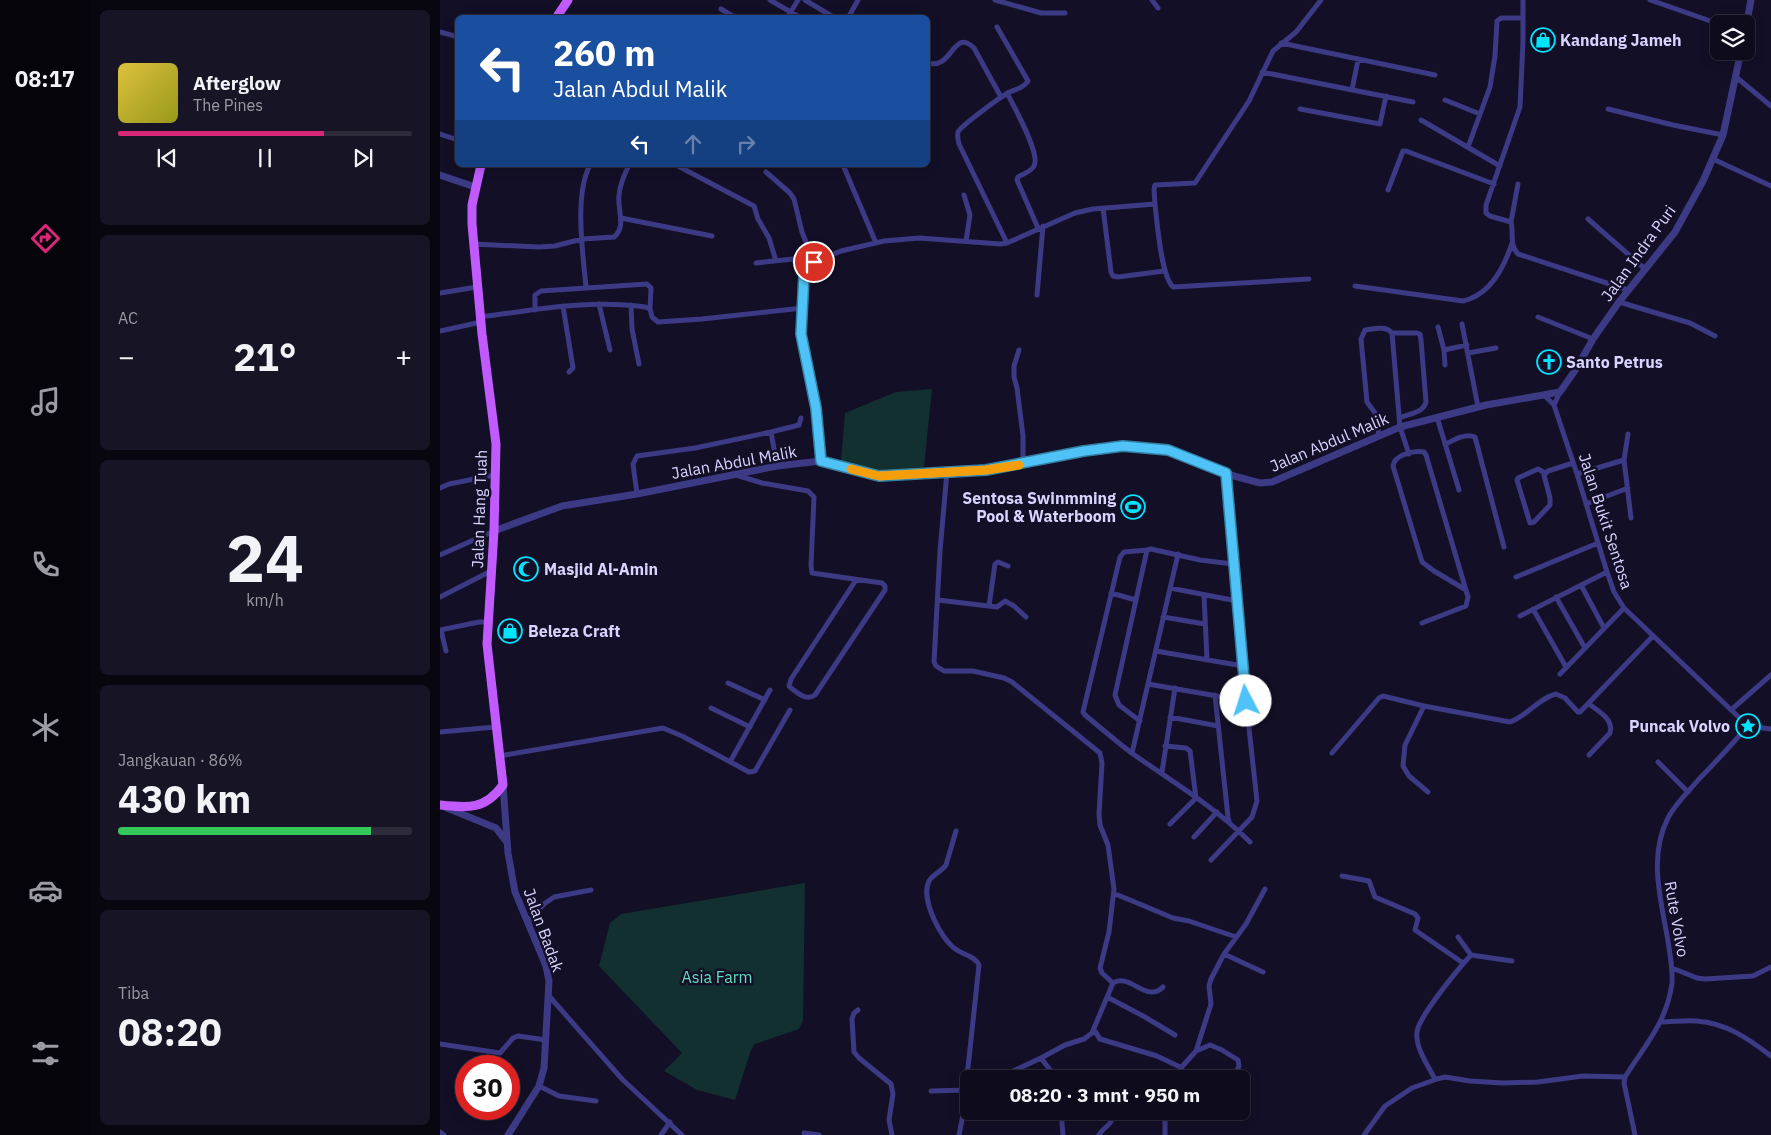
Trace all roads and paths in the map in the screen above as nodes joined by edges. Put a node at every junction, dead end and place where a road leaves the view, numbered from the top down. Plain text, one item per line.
1 (568, 0) edge
2 (770, 0) edge
3 (798, 0) edge
4 (805, 0) edge
5 (858, 0) edge
6 (995, 0) edge
7 (1152, 0) edge
8 (1321, 0) edge
9 (1523, 0) edge
10 (1650, 0) edge
11 (1751, 0) edge
12 (1158, 8) dead end
13 (721, 9) dead end
14 (790, 12) junction
15 (1065, 13) dead end
16 (560, 15) edge
17 (731, 15) edge
18 (788, 15) edge
19 (796, 15) edge
20 (830, 15) edge
21 (850, 15) edge
22 (1748, 15) edge
23 (1523, 18) junction
24 (1710, 21) edge
25 (997, 27) dead end
26 (440, 32) edge
27 (455, 36) edge
28 (1281, 43) junction
29 (1358, 60) junction
30 (1739, 60) edge
31 (930, 63) edge
32 (1262, 72) junction
33 (1435, 75) dead end
34 (1736, 77) junction
35 (1352, 90) junction
36 (1007, 93) junction
37 (1386, 96) junction
38 (1001, 97) junction
39 (1445, 100) dead end
40 (1413, 102) dead end
41 (1771, 106) edge
42 (1300, 109) dead end
43 (1608, 109) dead end
44 (1480, 114) junction
45 (1421, 120) dead end
46 (440, 134) edge
47 (1723, 135) junction
48 (455, 139) edge
49 (1468, 147) junction
50 (1713, 159) junction
51 (1500, 166) junction
52 (480, 167) edge
53 (589, 167) edge
54 (628, 167) edge
55 (680, 167) edge
56 (844, 167) edge
57 (766, 172) dead end
58 (440, 175) edge
59 (1494, 184) junction
60 (1518, 184) dead end
61 (1771, 186) edge
62 (475, 187) junction
63 (1388, 190) dead end
64 (964, 195) dead end
65 (1155, 204) junction
66 (1103, 208) junction
67 (621, 218) junction
68 (1588, 220) dead end
69 (1511, 222) junction
70 (1041, 227) junction
71 (712, 236) dead end
72 (582, 239) junction
73 (966, 241) junction
74 (1006, 242) junction
75 (876, 243) junction
76 (1512, 243) junction
77 (472, 244) junction
78 (776, 261) junction
79 (814, 262) junction
80 (756, 263) dead end
81 (1645, 268) junction
82 (1164, 271) junction
83 (804, 275) junction
84 (1309, 279) dead end
85 (1355, 286) dead end
86 (477, 287) junction
87 (586, 287) junction
88 (1628, 290) junction
89 (440, 293) edge
90 (1037, 295) dead end
91 (1619, 302) junction
92 (600, 304) junction
93 (631, 305) junction
94 (563, 306) junction
95 (803, 308) junction
96 (650, 309) junction
97 (536, 310) junction
98 (1538, 317) dead end
99 (481, 319) junction
100 (1462, 324) dead end
101 (1438, 327) dead end
102 (440, 331) edge
103 (1392, 333) junction
104 (1716, 336) dead end
105 (1593, 339) junction
106 (1466, 345) junction
107 (1496, 348) dead end
108 (610, 350) dead end
109 (1018, 350) dead end
110 (1444, 350) junction
111 (1468, 353) junction
112 (639, 364) dead end
113 (1445, 365) dead end
114 (569, 372) dead end
115 (1560, 392) junction
116 (1544, 395) junction
117 (1554, 405) junction
118 (1478, 407) junction
119 (1437, 417) junction
120 (801, 418) dead end
121 (1399, 418) junction
122 (1400, 427) junction
123 (772, 432) junction
124 (1628, 434) dead end
125 (1379, 436) junction
126 (1446, 444) junction
127 (1409, 454) junction
128 (1624, 460) junction
129 (821, 461) junction
130 (1573, 463) junction
131 (1023, 464) junction
132 (777, 466) junction
133 (947, 472) junction
134 (1226, 473) junction
135 (1545, 473) junction
136 (1577, 474) junction
137 (495, 475) junction
138 (736, 475) junction
139 (440, 488) edge
140 (1628, 488) junction
141 (1459, 490) dead end
142 (637, 494) junction
143 (1586, 504) junction
144 (1630, 518) dead end
145 (494, 531) junction
146 (1598, 544) junction
147 (1504, 546) dead end
148 (1147, 550) junction
149 (1178, 554) junction
150 (440, 555) edge
151 (1234, 564) junction
152 (1008, 566) dead end
153 (492, 571) junction
154 (1607, 572) junction
155 (1516, 576) dead end
156 (856, 580) junction
157 (1581, 585) junction
158 (1170, 588) junction
159 (1466, 590) junction
160 (1111, 593) junction
161 (1204, 595) junction
162 (440, 597) edge
163 (1556, 597) junction
164 (938, 600) junction
165 (1136, 600) junction
166 (1237, 601) junction
167 (989, 606) junction
168 (1624, 608) junction
169 (1532, 609) junction
170 (1520, 616) dead end
171 (1026, 617) dead end
172 (1164, 617) junction
173 (488, 622) junction
174 (1422, 623) dead end
175 (1205, 624) junction
176 (1604, 628) junction
177 (441, 630) edge
178 (1653, 636) junction
179 (1585, 648) junction
180 (1156, 650) junction
181 (446, 651) dead end
182 (1207, 660) junction
183 (1243, 666) junction
184 (1566, 667) junction
185 (1560, 674) dead end
186 (1771, 675) edge
187 (728, 683) dead end
188 (1148, 684) junction
189 (1175, 688) junction
190 (770, 690) dead end
191 (1214, 695) junction
192 (765, 700) junction
193 (1246, 701) junction
194 (1589, 704) junction
195 (1424, 706) junction
196 (711, 708) dead end
197 (790, 710) dead end
198 (1731, 710) junction
199 (1170, 717) junction
200 (1140, 721) junction
201 (1218, 726) junction
202 (1748, 726) junction
203 (496, 727) junction
204 (750, 727) junction
205 (1771, 729) edge
206 (440, 732) edge
207 (1165, 746) junction
208 (1332, 752) dead end
209 (1132, 753) junction
210 (1589, 755) dead end
211 (499, 756) junction
212 (730, 762) junction
213 (1658, 762) dead end
214 (1162, 772) junction
215 (503, 785) junction
216 (1428, 792) dead end
217 (1688, 792) junction
218 (1196, 798) junction
219 (440, 805) edge
220 (1217, 812) junction
221 (1230, 823) junction
222 (1170, 824) dead end
223 (956, 831) dead end
224 (1238, 831) junction
225 (1194, 837) dead end
226 (1250, 842) dead end
227 (507, 844) junction
228 (1211, 860) dead end
229 (1342, 876) dead end
230 (1265, 889) dead end
231 (591, 890) dead end
232 (1114, 895) junction
233 (527, 923) junction
234 (1236, 937) junction
235 (1458, 937) dead end
236 (1224, 954) junction
237 (1471, 956) junction
238 (1512, 961) dead end
239 (1463, 963) junction
240 (1771, 967) edge
241 (1672, 968) junction
242 (1263, 972) dead end
243 (1113, 983) junction
244 (1163, 987) dead end
245 (549, 996) junction
246 (1107, 997) junction
247 (858, 1010) dead end
248 (1661, 1022) junction
249 (1094, 1030) junction
250 (1175, 1035) dead end
251 (546, 1040) junction
252 (440, 1044) edge
253 (1196, 1051) junction
254 (1771, 1056) edge
255 (1041, 1058) junction
256 (1180, 1068) joint
257 (969, 1070) edge
258 (1015, 1070) edge
259 (1050, 1070) edge
260 (1237, 1070) edge
261 (1624, 1077) junction
262 (1434, 1080) junction
263 (539, 1086) junction
264 (960, 1090) edge
265 (931, 1091) dead end
266 (596, 1101) dead end
267 (962, 1120) edge
268 (1062, 1120) edge
269 (1112, 1120) edge
270 (1165, 1120) edge
271 (670, 1122) junction
272 (440, 1132) edge
273 (804, 1133) dead end
274 (444, 1135) edge
275 (508, 1135) edge
276 (661, 1135) edge
277 (682, 1135) edge
278 (819, 1135) edge
279 (892, 1135) edge
280 (959, 1135) edge
281 (1063, 1135) edge
282 (1099, 1135) edge
283 (1166, 1135) edge
284 (1364, 1135) edge
285 (1635, 1135) edge

1 - 16 main road
2 - 14 street
3 - 14 street
4 - 20 street
5 - 21 street
6 - 15 street
7 - 12 street
8 - 28 street
9 - 23 street
10 - 24 street
11 - 22 street
13 - 17 street
14 - 18 street
14 - 19 street
23 - 44 street
23 - 51 street
25 - 36 street
26 - 27 street
28 - 29 street
28 - 32 street
29 - 33 street
29 - 35 street
30 - 34 street, Jalan Indra Puri
31 - 38 street
32 - 35 street
32 - 65 street
34 - 41 street
34 - 47 street, Jalan Indra Puri
35 - 37 street
36 - 38 street
36 - 70 street
37 - 40 street
37 - 42 street
38 - 74 street
39 - 44 street
43 - 47 street
44 - 49 street
45 - 49 street
46 - 48 street
47 - 50 street, Jalan Indra Puri
49 - 51 street
50 - 61 street
50 - 81 street, Jalan Indra Puri
51 - 59 street
52 - 62 main road, Jalan Hang Tuah
53 - 72 street
54 - 67 street
55 - 78 street
56 - 75 street
57 - 79 street
58 - 62 street
59 - 63 street
59 - 69 street
60 - 69 street
62 - 77 main road, Jalan Hang Tuah
64 - 73 street
65 - 66 street
65 - 82 street
66 - 70 street
66 - 82 street
67 - 71 street
67 - 72 street
68 - 81 street
69 - 76 street
70 - 74 street
70 - 90 street
72 - 77 street
72 - 87 street
73 - 74 street
73 - 75 street
75 - 79 street
76 - 85 street
76 - 88 street
77 - 86 main road, Jalan Hang Tuah
78 - 80 street
78 - 83 street
79 - 83 street
81 - 88 street, Jalan Indra Puri
82 - 84 street
83 - 95 street
86 - 89 street
86 - 99 main road, Jalan Hang Tuah
87 - 96 street
87 - 97 street
88 - 91 street, Jalan Indra Puri
91 - 104 street
91 - 105 street, Jalan Indra Puri
92 - 93 street
92 - 94 street
92 - 108 street
93 - 96 street
93 - 112 street
94 - 97 street
94 - 114 street
95 - 96 street
95 - 129 street
97 - 99 street
98 - 105 street
99 - 102 street
99 - 137 main road, Jalan Hang Tuah
100 - 106 street
101 - 110 street
103 - 121 street
103 - 121 street
103 - 125 street
105 - 115 street, Jalan Indra Puri
106 - 110 street
106 - 111 street
107 - 111 street
109 - 131 street
110 - 113 street
111 - 118 street
115 - 116 street, Jalan Abdul Malik
115 - 117 street, Jalan Indra Puri
116 - 117 street, Jalan Bukit Sentosa
116 - 118 street, Jalan Abdul Malik
117 - 130 street, Jalan Bukit Sentosa
118 - 119 street, Jalan Abdul Malik
119 - 122 street, Jalan Abdul Malik
119 - 126 street
120 - 123 street
121 - 122 street
122 - 125 street, Jalan Abdul Malik
122 - 127 street
123 - 132 street
123 - 142 street
124 - 128 street
125 - 134 street, Jalan Abdul Malik
126 - 141 street
126 - 147 street
127 - 159 street
127 - 159 street
128 - 136 street
128 - 140 street
129 - 132 street, Jalan Abdul Malik
129 - 133 street, Jalan Abdul Malik
130 - 135 street
130 - 136 street, Jalan Bukit Sentosa
131 - 133 street, Jalan Abdul Malik
131 - 134 street, Jalan Abdul Malik
132 - 138 street, Jalan Abdul Malik
133 - 164 street
134 - 151 street
135 - 135 street
136 - 143 street, Jalan Bukit Sentosa
137 - 139 street
137 - 145 main road, Jalan Hang Tuah
138 - 142 street, Jalan Abdul Malik
138 - 156 street
140 - 143 street
140 - 144 street
142 - 145 street, Jalan Abdul Malik
143 - 146 street, Jalan Bukit Sentosa
145 - 150 street
145 - 153 main road, Jalan Hang Tuah
146 - 154 street, Jalan Bukit Sentosa
146 - 155 street
148 - 149 street
148 - 160 street
148 - 165 street
149 - 151 street
149 - 158 street
151 - 166 street
152 - 167 street
153 - 162 street
153 - 173 main road, Jalan Hang Tuah
154 - 157 street
154 - 168 street, Jalan Bukit Sentosa
156 - 156 street
157 - 163 street
157 - 176 street
158 - 161 street
158 - 172 street
159 - 174 street
160 - 165 street
160 - 209 street
161 - 166 street
161 - 175 street
163 - 169 street
163 - 179 street
164 - 167 street
164 - 232 street
165 - 200 street
166 - 183 street
167 - 171 street
168 - 176 street
168 - 178 street, Jalan Bukit Sentosa
169 - 170 street
169 - 184 street
172 - 175 street
172 - 180 street
173 - 177 street
173 - 203 main road, Jalan Hang Tuah
175 - 182 street
176 - 179 street
177 - 181 street
178 - 194 street
178 - 198 street, Jalan Bukit Sentosa
179 - 184 street
180 - 182 street
180 - 188 street
182 - 183 street
183 - 193 street
184 - 185 street
186 - 198 street
187 - 192 street
188 - 189 street
188 - 200 street
189 - 191 street
189 - 199 street
190 - 192 street
191 - 193 street
191 - 201 street
192 - 204 street
193 - 224 street
194 - 195 street
194 - 210 street
195 - 208 street
195 - 216 street
196 - 204 street
197 - 212 street
198 - 202 street, Jalan Bukit Sentosa
199 - 201 street
199 - 207 street
200 - 209 street
201 - 221 street
202 - 205 street
202 - 217 street, Rute Volvo
203 - 206 street
203 - 211 main road, Jalan Hang Tuah
204 - 212 street
207 - 214 street
207 - 218 street
209 - 214 street
211 - 212 street
211 - 215 main road, Jalan Hang Tuah
213 - 217 street
214 - 218 street
215 - 219 main road
215 - 227 street, Jalan Badak
217 - 241 street, Rute Volvo
218 - 220 street
218 - 222 street
219 - 227 street
220 - 221 street
220 - 225 street
221 - 224 street
223 - 257 street
224 - 226 street
224 - 228 street
227 - 233 street, Jalan Badak
229 - 239 street
230 - 234 street
231 - 233 street
232 - 234 street
232 - 243 street
233 - 245 street, Jalan Badak
234 - 236 street
235 - 237 street
236 - 242 street
236 - 253 street
237 - 238 street
237 - 239 street
239 - 262 street
240 - 241 street
241 - 248 street, Rute Volvo
243 - 244 street
243 - 246 street
245 - 251 street, Jalan Badak
245 - 271 street
246 - 249 street
246 - 250 street
247 - 279 street
248 - 254 street
248 - 261 street, Rute Volvo
249 - 255 street
249 - 256 street
251 - 252 street
251 - 263 street, Jalan Badak
253 - 256 street
253 - 260 street
255 - 258 street
255 - 259 street
261 - 262 street
261 - 285 street
262 - 284 street
263 - 266 street
263 - 275 street, Jalan Badak
264 - 265 street
267 - 280 street
268 - 281 street
269 - 282 street
270 - 283 street
271 - 276 street
271 - 277 street
272 - 274 street
273 - 278 street

